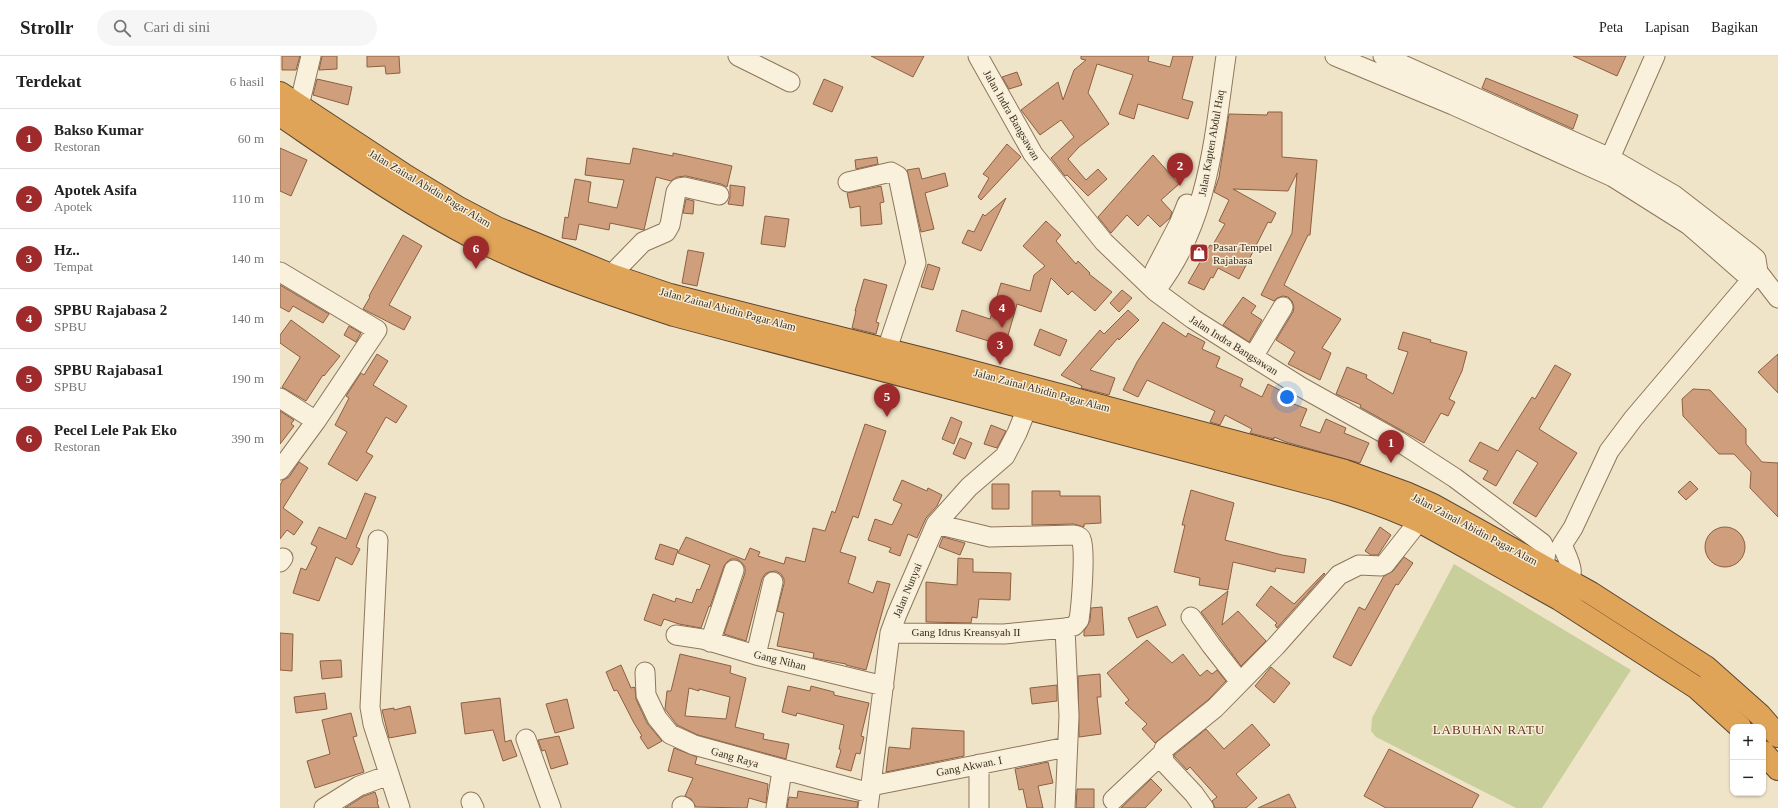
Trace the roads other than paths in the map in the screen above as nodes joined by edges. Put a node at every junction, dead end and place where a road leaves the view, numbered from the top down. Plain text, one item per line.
1 (311, 56) edge
2 (738, 56) edge
3 (978, 56) edge
4 (1214, 56) edge
5 (1226, 56) edge
6 (1335, 56) edge
7 (1383, 56) edge
8 (1655, 56) edge
9 (790, 82) dead end
10 (280, 93) edge
11 (299, 106) junction
12 (280, 115) edge
13 (1610, 158) junction
14 (848, 182) dead end
15 (719, 195) dead end
16 (280, 272) edge
17 (1758, 272) junction
18 (606, 283) junction
19 (1151, 287) junction
20 (1778, 298) edge
21 (1283, 307) dead end
22 (887, 350) junction
23 (1253, 357) junction
24 (280, 398) edge
25 (1027, 408) junction
26 (316, 421) junction
27 (280, 470) edge
28 (1419, 521) junction
29 (936, 524) junction
30 (378, 540) dead end
31 (1544, 567) junction
32 (734, 570) dead end
33 (1571, 581) junction
34 (773, 582) dead end
35 (1559, 599) junction
36 (1191, 617) dead end
37 (1065, 628) junction
38 (890, 632) junction
39 (676, 635) dead end
40 (710, 642) junction
41 (756, 655) junction
42 (645, 672) dead end
43 (1240, 682) junction
44 (884, 686) junction
45 (1737, 724) edge
46 (1778, 736) edge
47 (526, 739) dead end
48 (1067, 747) junction
49 (1163, 753) junction
50 (1766, 755) edge
51 (979, 764) junction
52 (1778, 769) edge
53 (782, 771) junction
54 (389, 775) junction
55 (870, 796) edge
56 (1113, 800) dead end
57 (324, 808) edge
58 (400, 808) edge
59 (552, 808) edge
60 (776, 808) edge
61 (979, 808) edge
62 (1065, 808) edge
63 (1204, 808) edge

1 - 11 street
2 - 9 street
3 - 19 street, Jalan Indra Bangsawan
4 - 19 street, Jalan Kapten Abdul Haq
5 - 19 street, Jalan Kapten Abdul Haq
6 - 17 street
7 - 13 street
8 - 13 street
10 - 11 highway, Jalan Zainal Abidin Pagar Alam
11 - 18 highway, Jalan Zainal Abidin Pagar Alam
12 - 18 highway, Jalan Zainal Abidin Pagar Alam
13 - 17 street
14 - 22 street
15 - 18 street
16 - 26 street
17 - 20 street
17 - 33 street
18 - 22 highway, Jalan Zainal Abidin Pagar Alam
18 - 25 highway, Jalan Zainal Abidin Pagar Alam
19 - 23 street, Jalan Indra Bangsawan
21 - 23 street
22 - 31 highway, Jalan Zainal Abidin Pagar Alam
23 - 31 street, Jalan Indra Bangsawan
24 - 26 street
25 - 28 highway, Jalan Zainal Abidin Pagar Alam
25 - 29 street, Jalan Nunyai
26 - 27 street
28 - 35 highway, Jalan Zainal Abidin Pagar Alam
28 - 43 street
29 - 37 street
29 - 38 street, Jalan Nunyai
30 - 54 street
31 - 33 highway, Jalan Zainal Abidin Pagar Alam
32 - 40 street
33 - 35 street
33 - 46 highway, Jalan Zainal Abidin Pagar Alam
34 - 41 street
35 - 45 highway, Jalan Zainal Abidin Pagar Alam
36 - 43 street
37 - 38 street, Gang Idrus Kreansyah II
37 - 48 street
38 - 44 street, Jalan Nunyai
39 - 40 street, Gang Nihan
40 - 41 street, Gang Nihan
41 - 44 street, Gang Nihan
42 - 53 street, Gang Raya
43 - 49 street
44 - 55 street, Jalan Nunyai
47 - 59 street
48 - 51 street, Gang Akwan. I
48 - 62 street
49 - 56 street
49 - 63 street
50 - 52 highway
51 - 55 street, Gang Akwan. I
51 - 61 street
53 - 55 street, Gang Raya
53 - 60 street
54 - 57 street
54 - 58 street

